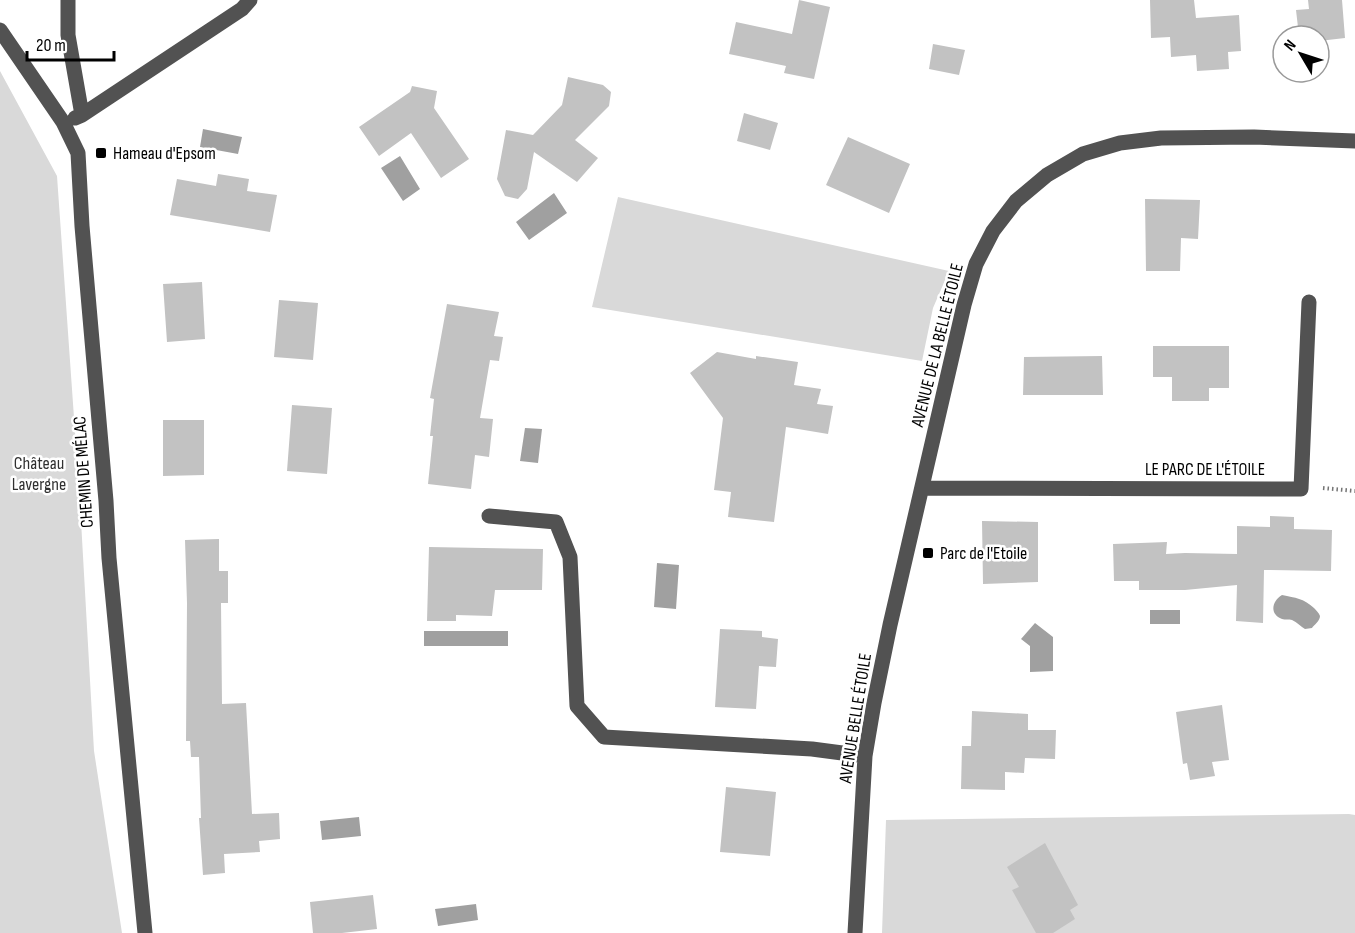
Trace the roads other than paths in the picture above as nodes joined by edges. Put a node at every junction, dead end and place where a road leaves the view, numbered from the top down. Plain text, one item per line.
1 (68, 0) edge
2 (250, 0) edge
3 (0, 30) edge
4 (82, 115) junction
5 (63, 122) junction
6 (1355, 141) edge
7 (1309, 302) dead end
8 (922, 488) junction
9 (489, 516) dead end
10 (909, 547) joint
11 (866, 756) junction
12 (145, 933) edge
13 (855, 933) edge

1 - 4 street
2 - 4 street
3 - 5 street, CHEMIN DE MÉLAC
4 - 5 street
5 - 12 street, CHEMIN DE MÉLAC
6 - 8 street, AVENUE DE LA BELLE ÉTOILE
7 - 8 street, LE PARC DE L'ÉTOILE
8 - 10 street, AVENUE DE LA BELLE ÉTOILE
9 - 11 street
10 - 11 street, AVENUE BELLE ÉTOILE
11 - 13 street, AVENUE BELLE ÉTOILE

